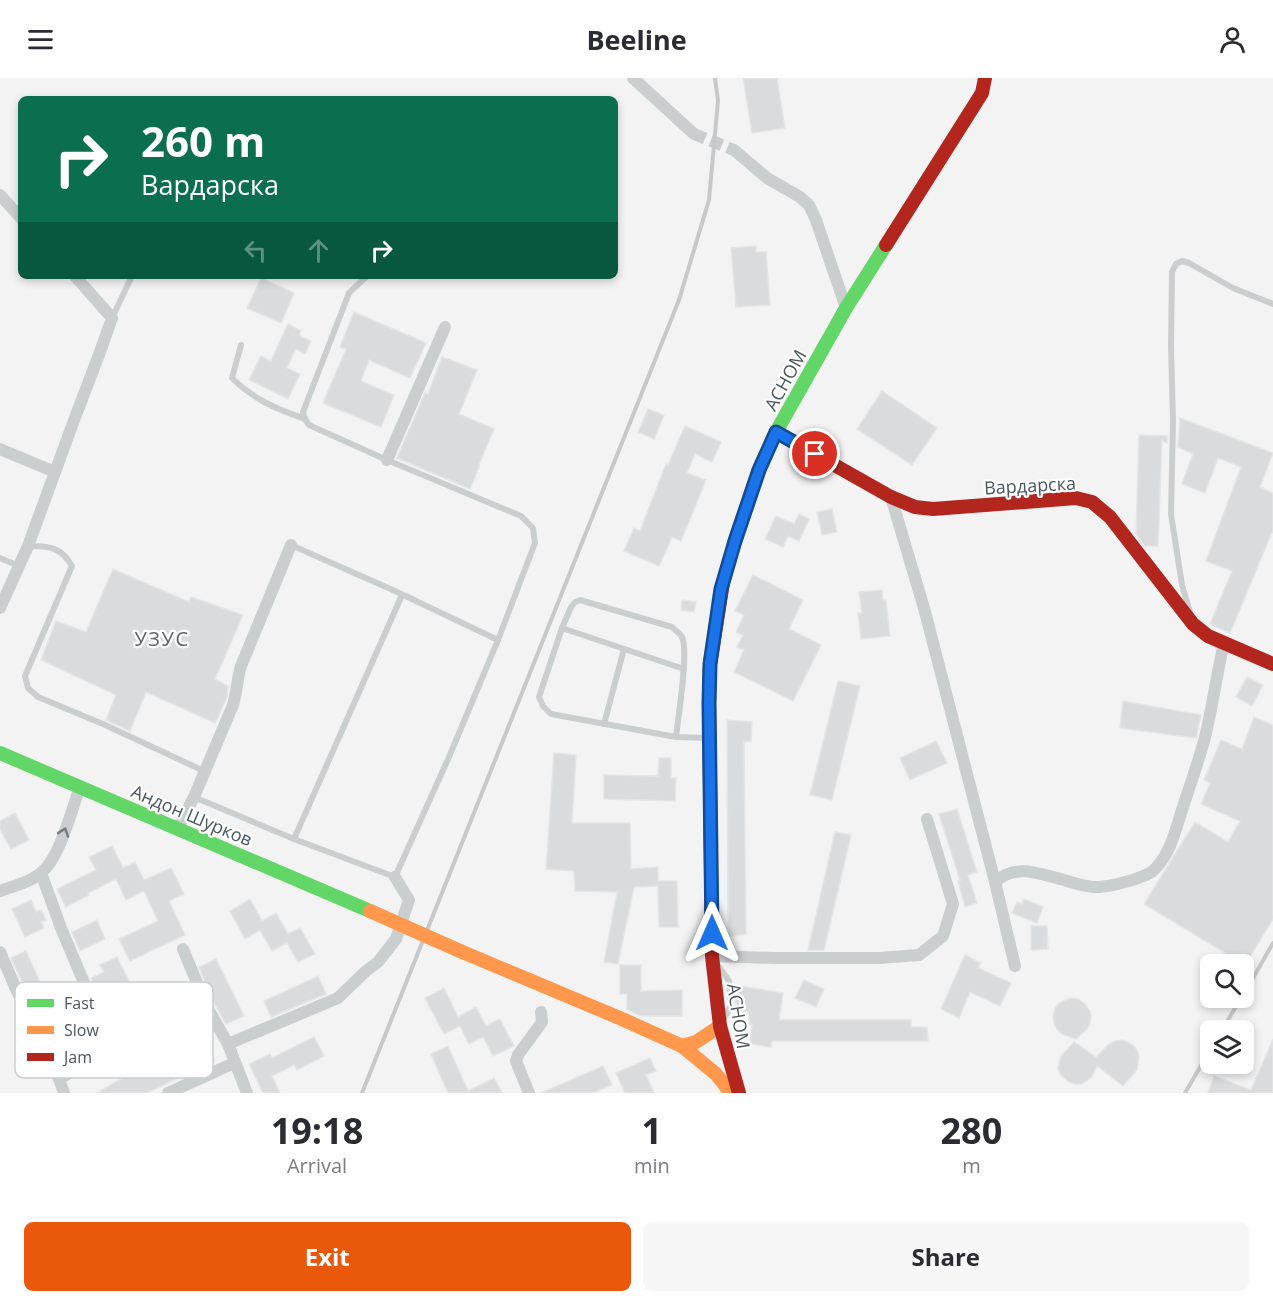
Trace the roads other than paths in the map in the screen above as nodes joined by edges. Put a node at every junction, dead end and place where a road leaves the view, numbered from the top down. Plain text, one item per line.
1 (633, 78) edge
2 (985, 78) edge
3 (991, 78) edge
4 (982, 93) junction
5 (694, 134) tunnel mouth
6 (734, 150) tunnel mouth
7 (0, 195) edge
8 (18, 215) edge
9 (78, 279) edge
10 (131, 279) edge
11 (364, 279) edge
12 (1273, 304) edge
13 (846, 309) junction
14 (112, 318) junction
15 (445, 327) dead end
16 (241, 345) dead end
17 (305, 419) junction
18 (776, 432) junction
19 (0, 449) edge
20 (387, 460) junction
21 (55, 472) junction
22 (891, 497) junction
23 (291, 544) joint
24 (28, 546) junction
25 (0, 558) edge
26 (19, 566) junction
27 (402, 595) junction
28 (0, 608) edge
29 (1193, 624) junction
30 (562, 628) junction
31 (498, 640) junction
32 (1224, 643) junction
33 (624, 649) junction
34 (1273, 664) edge
35 (684, 669) junction
36 (604, 724) junction
37 (676, 737) junction
38 (710, 738) junction
39 (0, 753) edge
40 (204, 771) junction
41 (80, 787) junction
42 (194, 796) junction
43 (927, 819) dead end
44 (178, 828) junction
45 (294, 839) junction
46 (41, 873) junction
47 (395, 877) junction
48 (995, 882) junction
49 (0, 891) edge
50 (183, 949) dead end
51 (0, 952) edge
52 (712, 956) junction
53 (1015, 966) dead end
54 (84, 982) edge
55 (197, 982) edge
56 (15, 987) edge
57 (541, 1012) dead end
58 (213, 1018) edge
59 (720, 1026) junction
60 (228, 1044) junction
61 (682, 1046) junction
62 (234, 1063) junction
63 (213, 1073) edge
64 (201, 1078) edge
65 (59, 1079) edge
66 (64, 1093) edge
67 (168, 1093) edge
68 (247, 1093) edge
69 (529, 1093) edge
70 (731, 1093) edge
71 (739, 1093) edge

1 - 5 street
2 - 4 street
3 - 4 lane, АСНОМ
4 - 13 street, АСНОМ
6 - 13 street
7 - 8 street
9 - 14 street
10 - 14 lane
11 - 17 lane
12 - 29 lane
13 - 18 street, АСНОМ
14 - 21 street
15 - 20 street
16 - 17 lane
17 - 20 lane
18 - 22 street, Вардарска
18 - 38 street, АСНОМ
19 - 21 street
20 - 31 lane
21 - 24 street
22 - 29 street, Вардарска
22 - 48 street
23 - 27 lane
23 - 40 street
24 - 26 street
24 - 40 lane
25 - 26 lane
26 - 28 street
27 - 31 lane
27 - 45 lane
29 - 32 street, Вардарска
30 - 33 lane
30 - 35 lane
30 - 36 lane
31 - 47 lane
32 - 34 street, Вардарска
32 - 48 street
33 - 35 lane
33 - 36 lane
35 - 37 lane
36 - 37 lane
37 - 38 lane
38 - 52 street, АСНОМ
39 - 41 street, Андон Шурков
40 - 42 street
41 - 44 street, Андон Шурков
46 -> 41 street
42 - 44 street
42 - 45 lane
43 - 52 street
44 - 61 street, Андон Шурков, bridge
45 - 47 lane
46 - 49 street
46 - 54 street
47 - 60 street
48 - 53 street
50 - 55 street
51 - 56 street
52 - 59 street, АСНОМ
57 - 69 street
58 - 60 street
59 - 61 street
59 - 71 street, АСНОМ
60 - 62 street
61 - 70 street, Андон Шурков
62 - 63 street
62 - 68 street
64 - 67 street
65 - 66 street

